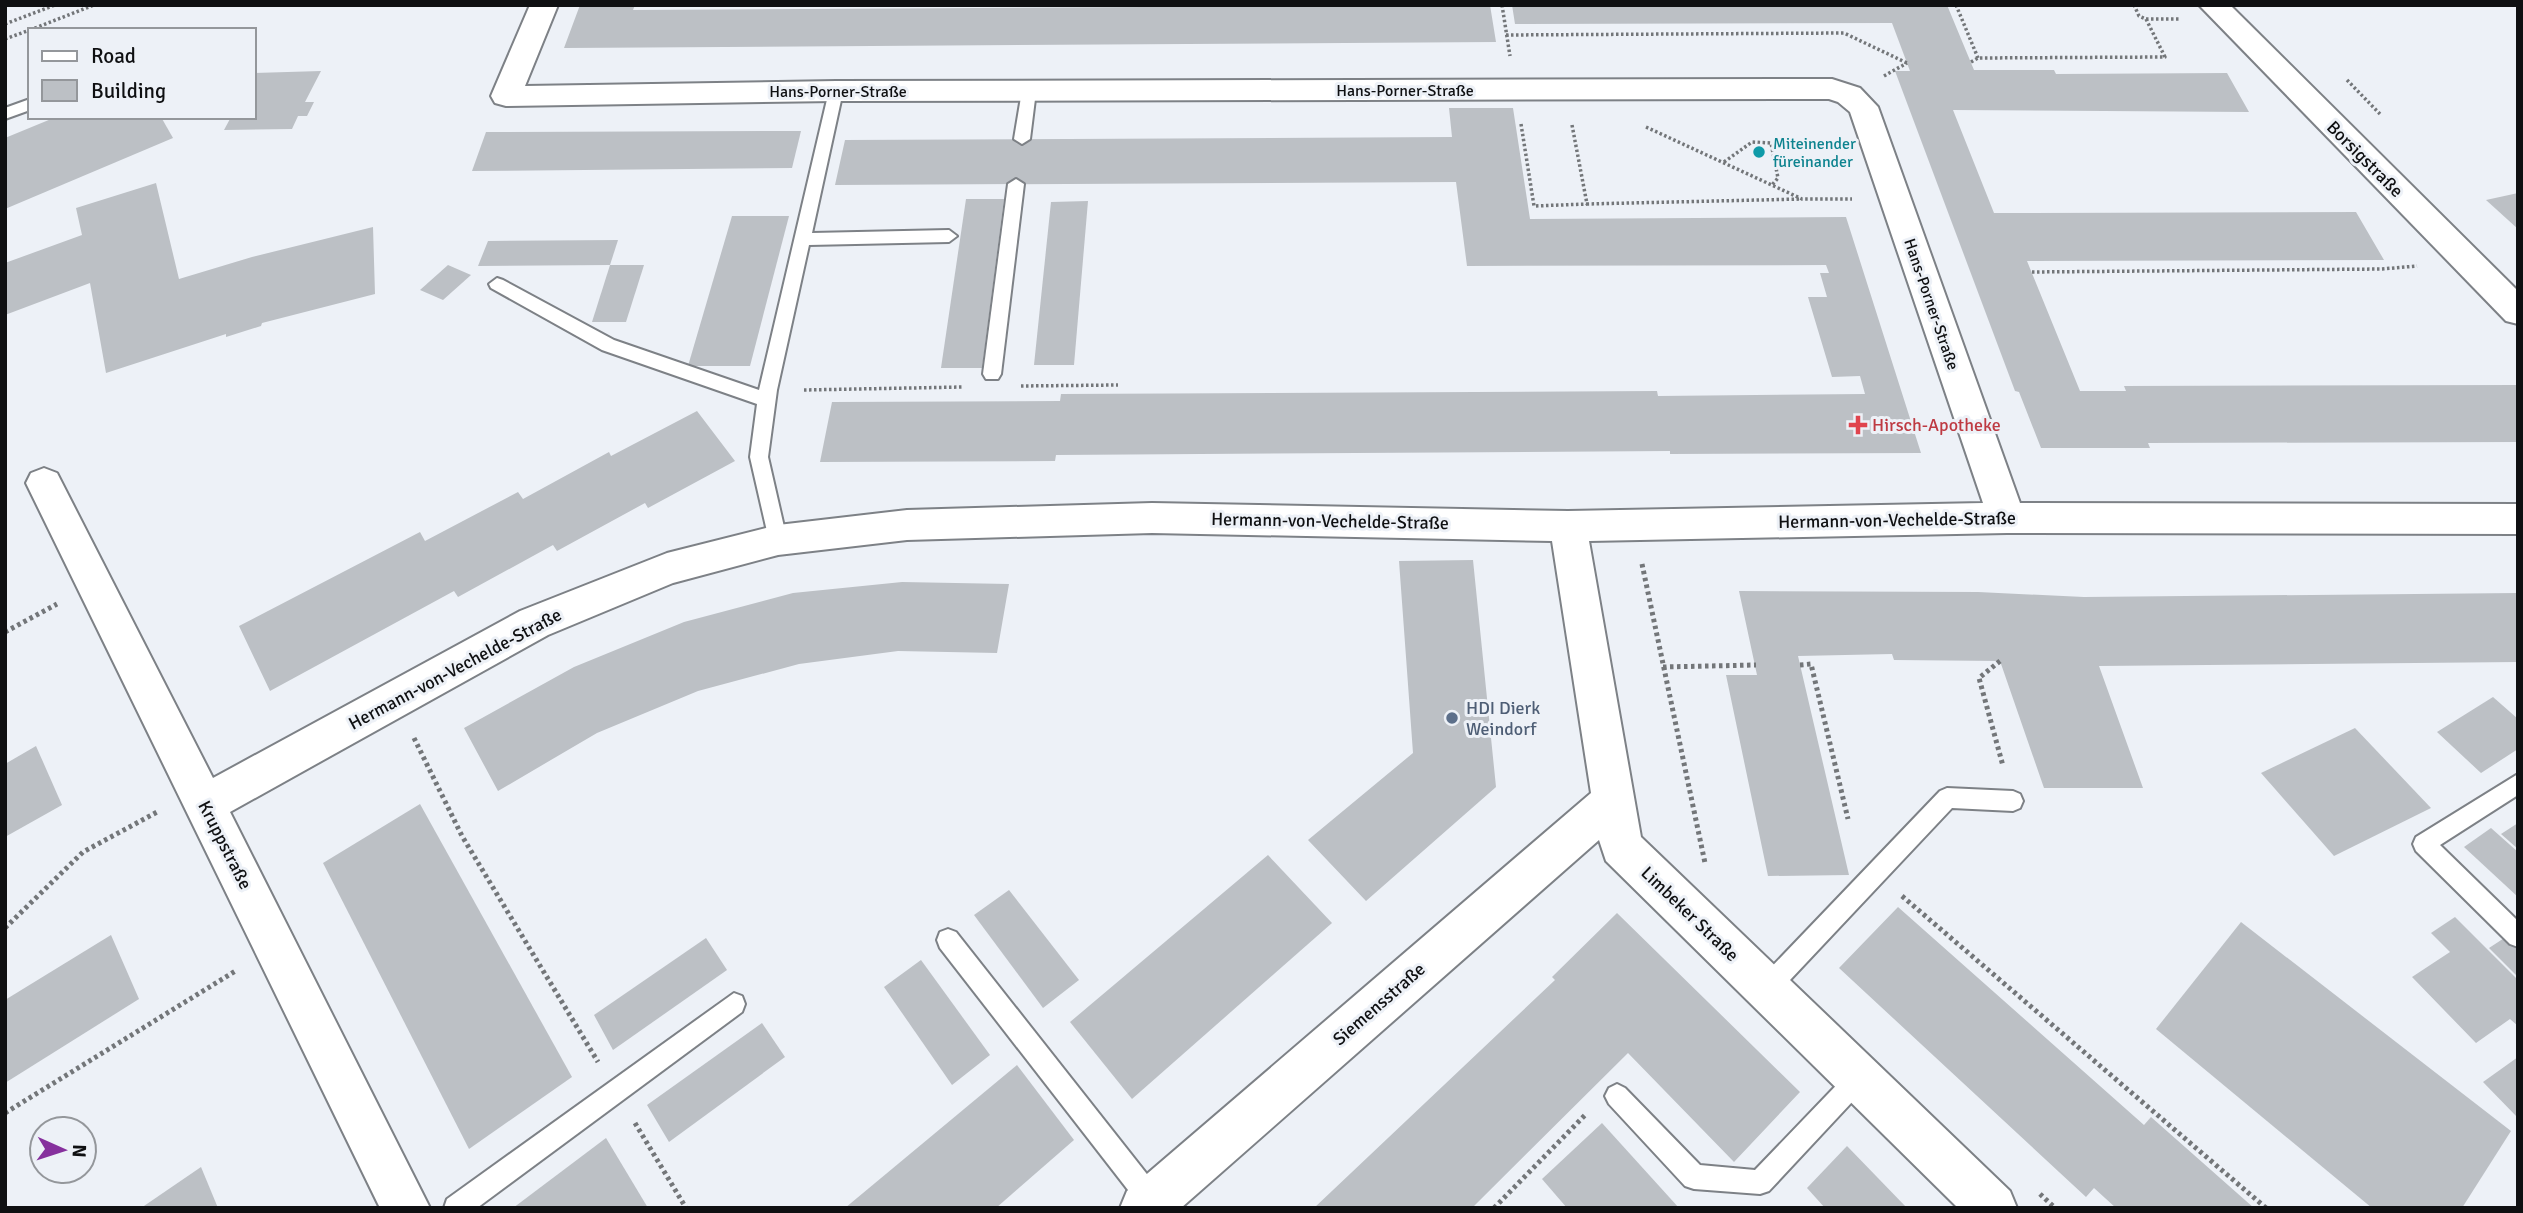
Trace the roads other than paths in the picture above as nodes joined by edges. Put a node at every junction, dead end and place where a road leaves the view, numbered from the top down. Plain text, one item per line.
1 (544, 5) edge
2 (2213, 5) edge
3 (836, 91) junction
4 (1029, 91) junction
5 (28, 105) edge
6 (5, 114) edge
7 (1022, 139) dead end
8 (1016, 184) dead end
9 (949, 236) dead end
10 (802, 239) junction
11 (497, 284) dead end
12 (2518, 312) edge
13 (992, 374) dead end
14 (768, 395) junction
15 (44, 483) dead end
16 (2007, 518) junction
17 (2518, 519) edge
18 (1568, 526) junction
19 (778, 540) junction
20 (2518, 783) edge
21 (201, 797) junction
22 (1614, 800) junction
23 (2013, 801) road end
24 (2518, 936) edge
25 (948, 940) dead end
26 (1767, 988) junction
27 (734, 1004) dead end
28 (1859, 1078) junction
29 (1617, 1096) dead end
30 (1148, 1205) edge
31 (406, 1208) edge
32 (456, 1208) edge
33 (1993, 1208) edge

1 - 3 street, Hans-Porner-Straße
2 - 12 street, Borsigstraße
3 - 4 street, Hans-Porner-Straße
3 - 10 lane
4 - 7 lane
4 - 16 street, Hans-Porner-Straße
5 - 6 lane
8 - 13 lane
9 - 10 lane
10 - 14 lane
11 - 14 lane
14 - 19 lane
15 - 21 street, Kruppstraße
16 - 17 street, Hermann-von-Vechelde-Straße
16 - 18 street, Hermann-von-Vechelde-Straße
18 - 19 street, Hermann-von-Vechelde-Straße
18 - 22 street, Limbeker Straße
19 - 21 street, Hermann-von-Vechelde-Straße
20 - 24 lane
21 - 31 street, Kruppstraße
22 - 26 street, Limbeker Straße
22 - 30 street, Siemensstraße
23 - 26 lane
25 - 30 lane
26 - 28 street, Limbeker Straße
27 - 32 lane
28 - 29 lane
28 - 33 street, Limbeker Straße

